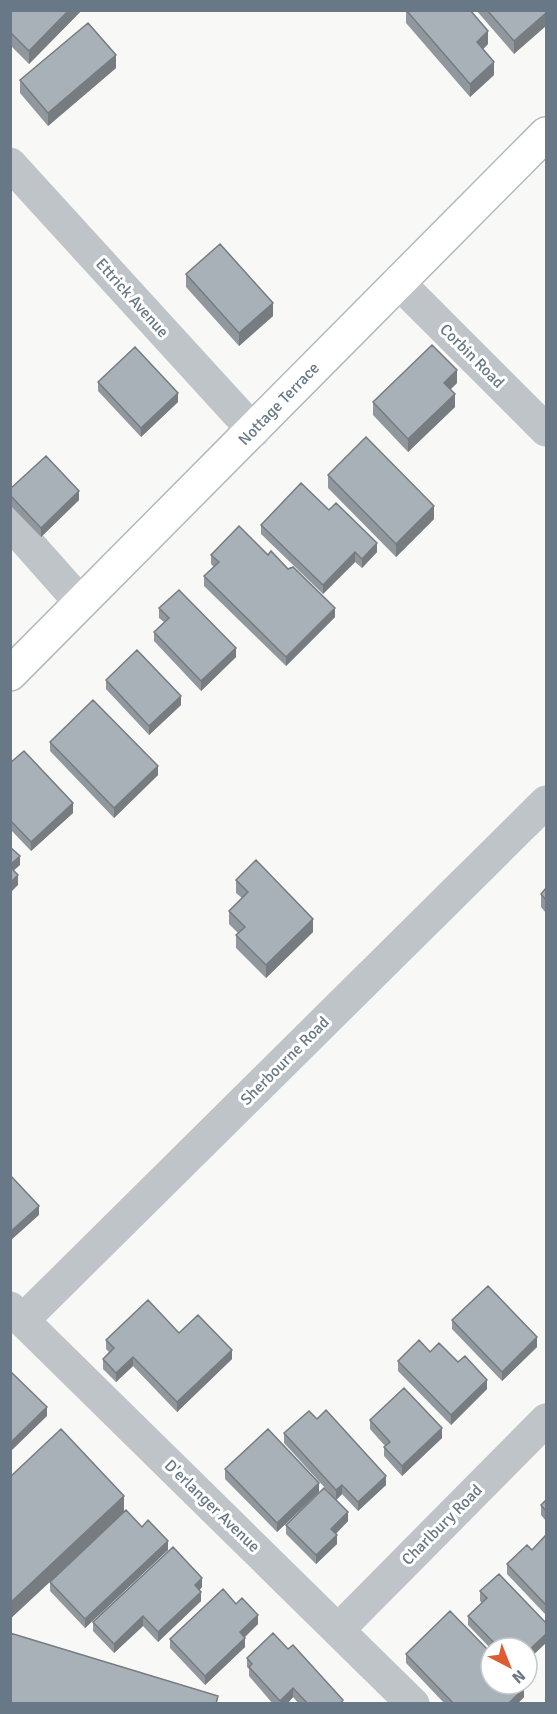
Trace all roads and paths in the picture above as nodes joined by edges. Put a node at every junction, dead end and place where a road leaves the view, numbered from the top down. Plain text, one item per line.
1 (546, 134) edge
2 (10, 164) edge
3 (398, 282) junction
4 (546, 430) edge
5 (254, 431) junction
6 (10, 523) edge
7 (81, 603) junction
8 (10, 674) edge
9 (546, 802) edge
10 (17, 1314) edge
11 (546, 1420) edge
12 (338, 1630) junction
13 (413, 1704) edge

1 - 3 main road, Nottage Terrace
2 - 5 street, Ettrick Avenue
3 - 4 street, Corbin Road
3 - 5 main road, Nottage Terrace
5 - 7 main road, Nottage Terrace
6 - 7 street
7 - 8 main road, Nottage Terrace
9 - 10 street, Sherbourne Road
10 - 12 street, D'erlanger Avenue
11 - 12 street, Charlbury Road
12 - 13 street, D'erlanger Avenue

